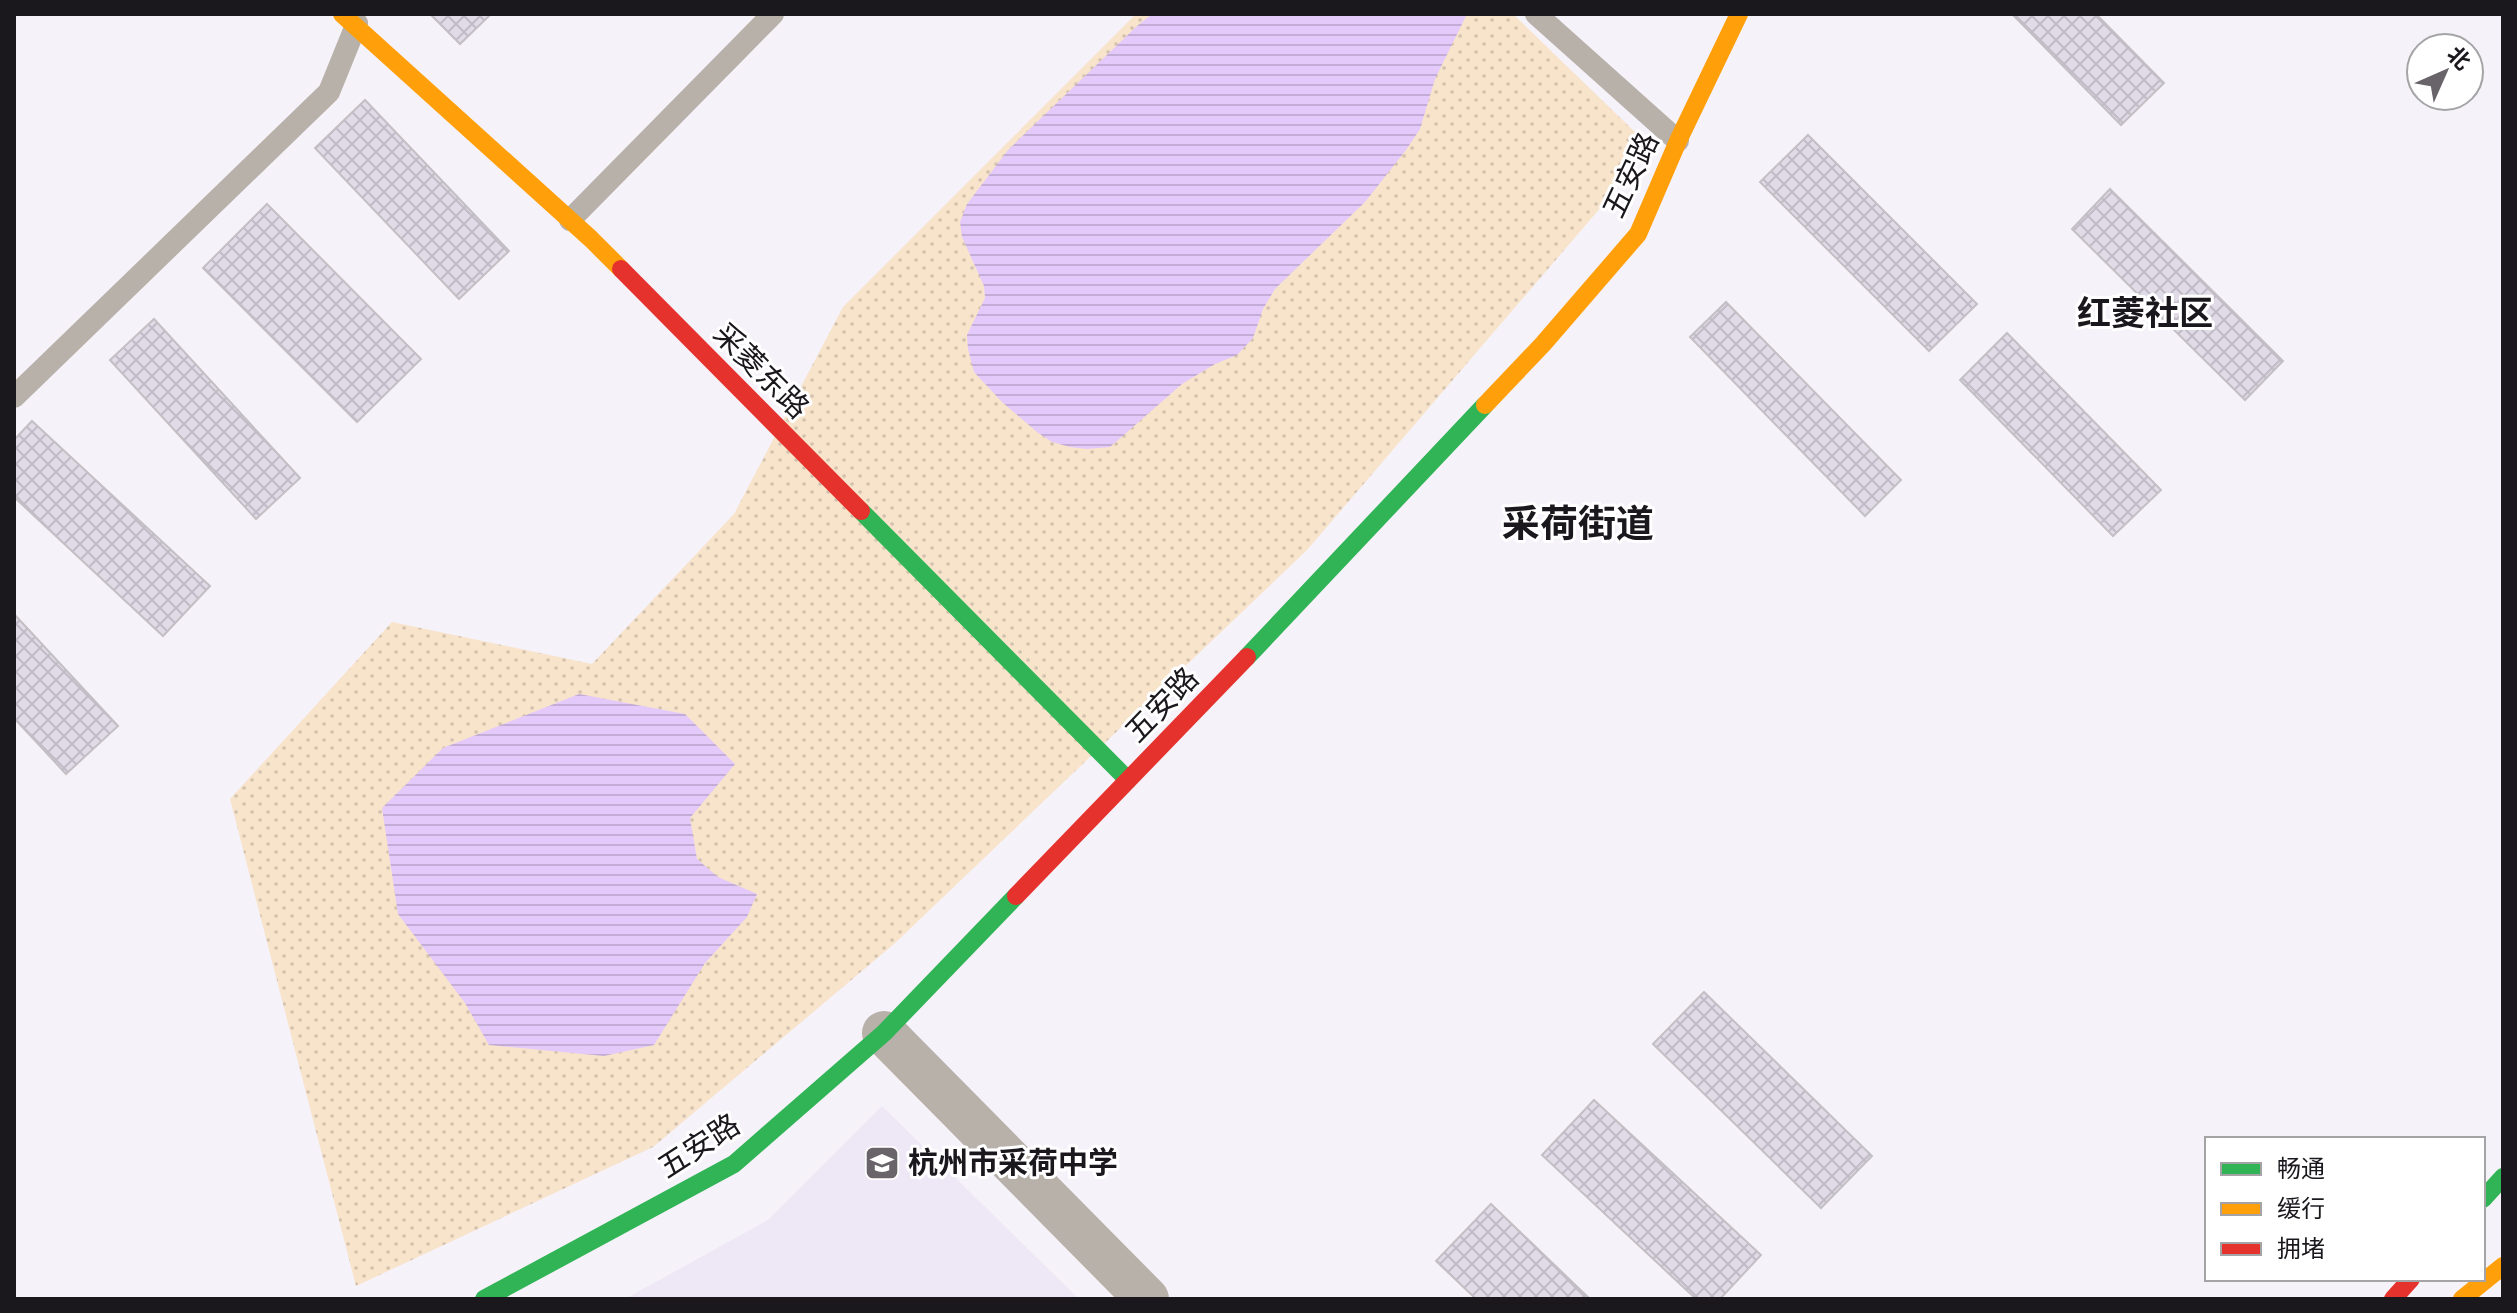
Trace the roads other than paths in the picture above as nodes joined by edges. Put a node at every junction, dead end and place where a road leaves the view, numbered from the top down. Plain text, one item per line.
1 (773, 14) edge
2 (1536, 14) edge
3 (1739, 14) edge
4 (355, 18) edge
5 (1678, 141) junction
6 (570, 220) junction
7 (14, 397) edge
8 (1128, 780) junction
9 (884, 1033) junction
10 (2503, 1177) edge
11 (2485, 1197) edge
12 (2503, 1266) edge
13 (2503, 1279) edge
14 (2485, 1280) edge
15 (2409, 1281) edge
16 (2484, 1281) edge
17 (484, 1299) edge
18 (1147, 1299) edge
19 (2393, 1299) edge
20 (2462, 1299) edge
21 (2484, 1299) edge

1 - 6 lane
2 - 5 lane
3 - 5 main road, 五安路
4 - 6 main road, 采菱东路
4 - 7 lane
5 - 8 main road, 五安路
6 - 8 main road, 采菱东路
8 - 9 main road, 五安路
9 - 17 main road, 五安路
9 - 18 street
10 - 11 main road
12 - 14 main road
13 - 21 main road
15 - 19 main road
16 - 20 main road

